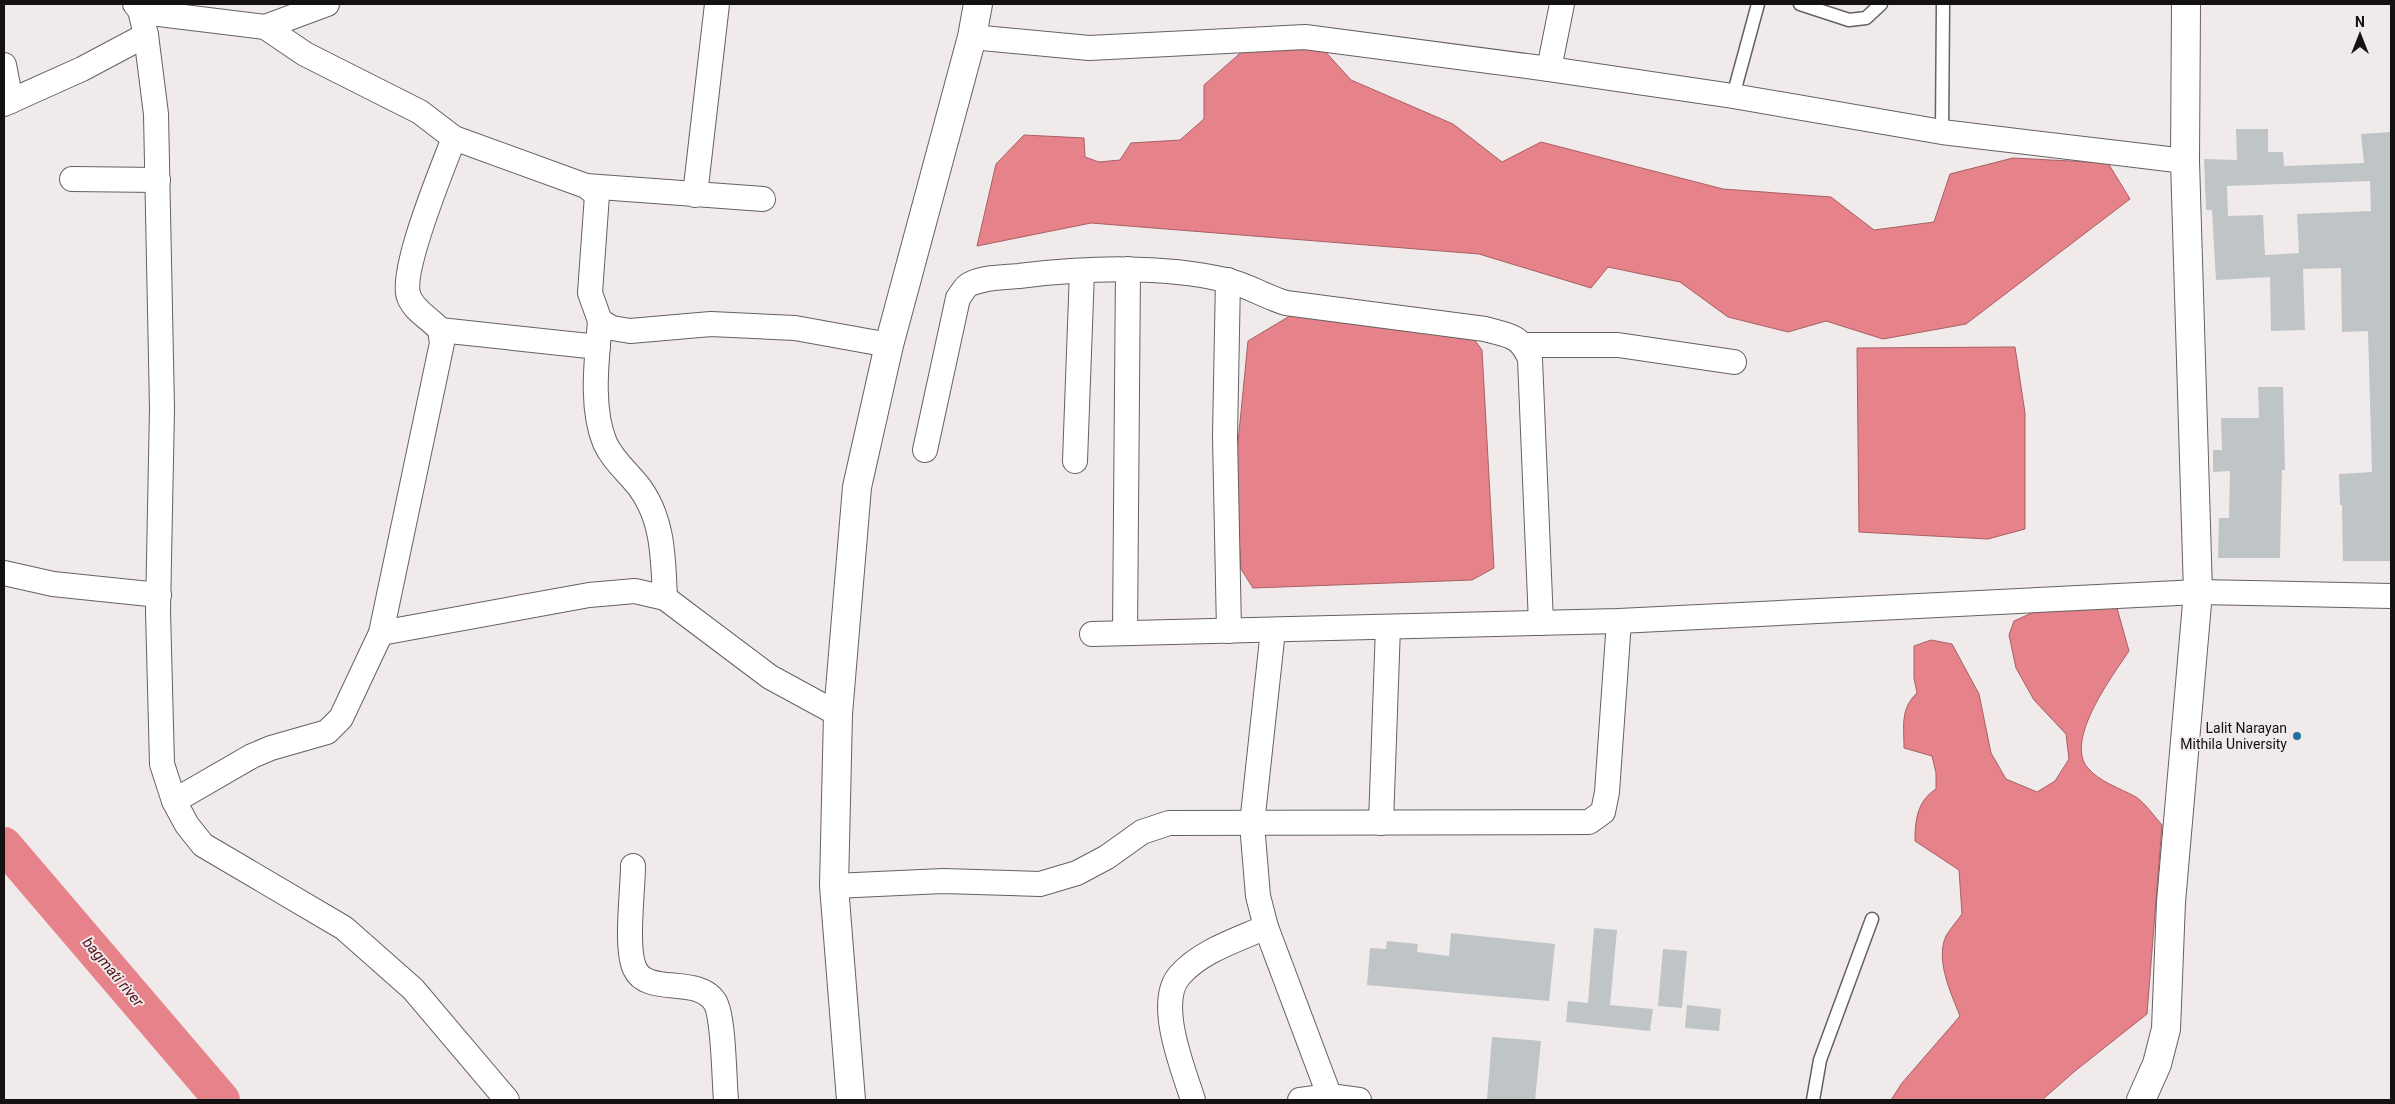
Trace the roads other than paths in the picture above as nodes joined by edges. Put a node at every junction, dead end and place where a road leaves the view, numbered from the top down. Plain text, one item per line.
1 (326, 4) edge
2 (716, 4) edge
3 (978, 4) edge
4 (1562, 4) edge
5 (1758, 4) edge
6 (1800, 4) edge
7 (1881, 4) edge
8 (1943, 4) edge
9 (2186, 4) edge
10 (137, 7) edge
11 (265, 27) junction
12 (146, 35) junction
13 (972, 37) junction
14 (4, 65) edge
15 (1549, 69) junction
16 (1733, 96) junction
17 (7, 102) edge
18 (1942, 132) junction
19 (454, 138) junction
20 (2185, 161) junction
21 (72, 179) dead end
22 (158, 180) junction
23 (586, 186) junction
24 (695, 195) junction
25 (762, 199) dead end
26 (1128, 269) junction
27 (1082, 271) junction
28 (1228, 280) junction
29 (600, 321) junction
30 (440, 330) junction
31 (890, 345) junction
32 (1524, 345) junction
33 (598, 347) junction
34 (1734, 362) dead end
35 (925, 450) dead end
36 (1075, 462) dead end
37 (4, 573) edge
38 (2198, 592) junction
39 (159, 595) junction
40 (2391, 596) edge
41 (665, 598) junction
42 (1619, 621) junction
43 (1541, 623) junction
44 (1388, 627) junction
45 (1273, 630) junction
46 (1229, 631) junction
47 (381, 633) junction
48 (1125, 633) junction
49 (1092, 634) dead end
50 (838, 714) junction
51 (174, 800) junction
52 (1382, 823) junction
53 (1252, 824) junction
54 (634, 866) dead end
55 (834, 886) junction
56 (1872, 919) dead end
57 (1266, 927) junction
58 (1331, 1098) edge
59 (507, 1100) edge
60 (726, 1100) edge
61 (851, 1100) edge
62 (1193, 1100) edge
63 (1300, 1100) edge
64 (1359, 1100) edge
65 (1813, 1100) edge
66 (2141, 1100) edge

1 - 11 street
2 - 24 street
3 - 13 street
4 - 15 street
5 - 16 lane
6 - 7 lane
8 - 18 lane
9 - 20 street
10 - 11 street
10 - 12 street
11 - 19 street
12 - 17 street
12 - 22 street
13 - 15 street
13 - 31 street
14 - 17 street
15 - 16 street
16 - 18 street
18 - 20 street
19 - 23 street
19 - 30 street
20 - 38 street
21 - 22 street
22 - 39 street
23 - 24 street
23 - 29 street
24 - 25 street
26 - 27 street
26 - 28 street
26 - 48 street
27 - 35 street
27 - 36 street
28 - 32 street
28 - 46 street
29 - 31 street
29 - 33 street
30 - 33 street
30 - 47 street
31 - 50 street
32 - 34 street
32 - 43 street
33 - 41 street
37 - 39 street
38 - 40 street
38 - 42 street
38 - 66 street
39 - 51 street
41 - 47 street
41 - 50 street
42 - 43 street
42 - 52 street
43 - 44 street
44 - 45 street
44 - 52 street
45 - 46 street
45 - 53 street
46 - 48 street
47 - 51 street
48 - 49 street
50 - 55 street
51 - 59 street
52 - 53 street
53 - 55 street
53 - 57 street
54 - 60 street
55 - 61 street
56 - 65 lane
57 - 58 street
57 - 62 street
58 - 63 street
58 - 64 street

